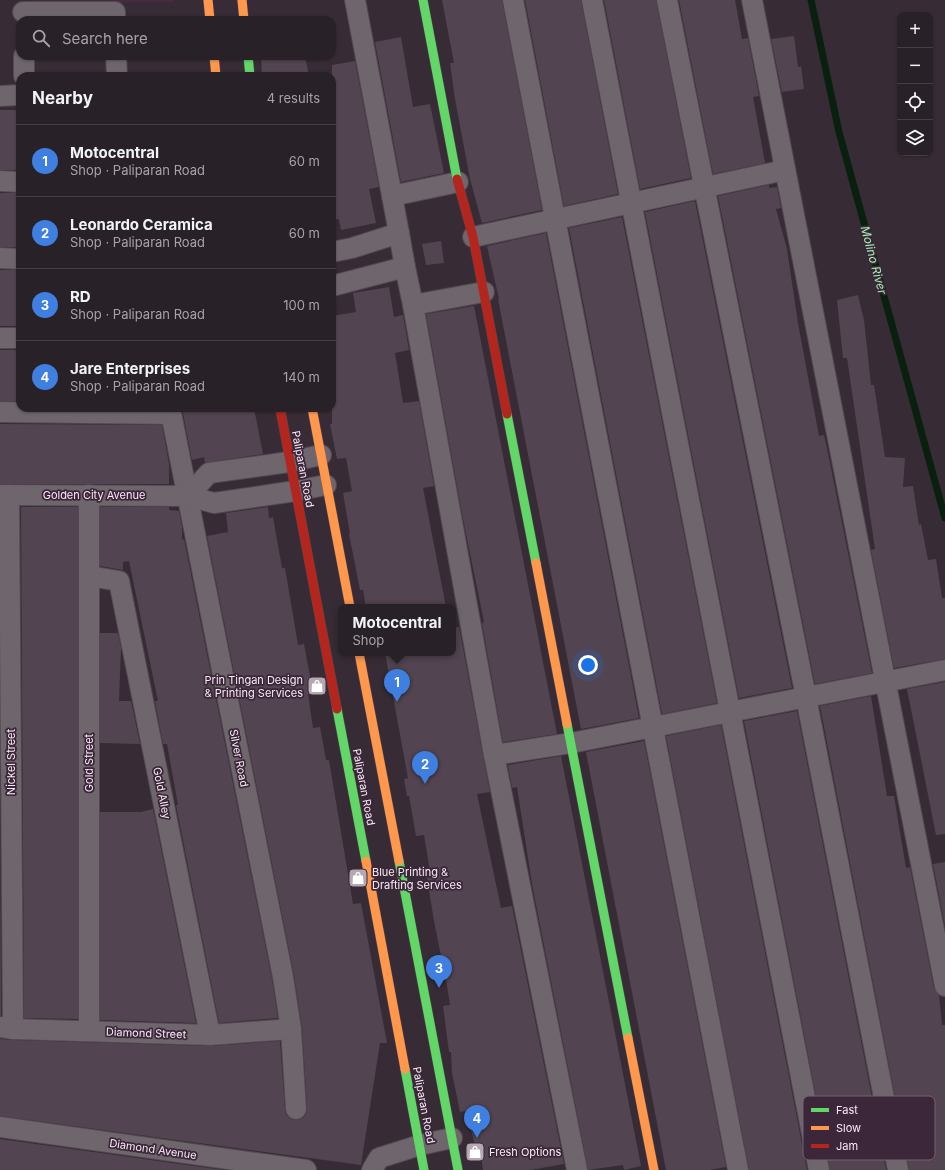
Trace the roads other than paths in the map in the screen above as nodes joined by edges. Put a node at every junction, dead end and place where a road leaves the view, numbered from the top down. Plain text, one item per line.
1 (208, 0) edge
2 (242, 0) edge
3 (355, 0) edge
4 (423, 0) edge
5 (513, 0) edge
6 (592, 0) edge
7 (668, 0) edge
8 (752, 0) edge
9 (23, 11) edge
10 (115, 16) edge
11 (210, 16) edge
12 (244, 16) edge
13 (24, 60) edge
14 (116, 60) edge
15 (214, 60) edge
16 (248, 60) edge
17 (24, 72) edge
18 (117, 72) edge
19 (216, 72) edge
20 (250, 72) edge
21 (16, 95) edge
22 (0, 96) edge
23 (785, 170) junction
24 (0, 181) edge
25 (16, 182) edge
26 (458, 182) junction
27 (705, 187) junction
28 (392, 196) junction
29 (632, 203) junction
30 (555, 219) junction
31 (399, 233) junction
32 (473, 236) junction
33 (336, 251) edge
34 (0, 258) edge
35 (16, 258) edge
36 (405, 267) junction
37 (336, 285) edge
38 (484, 292) junction
39 (413, 305) junction
40 (0, 338) edge
41 (16, 338) edge
42 (0, 412) edge
43 (16, 412) edge
44 (171, 412) edge
45 (281, 412) edge
46 (313, 412) edge
47 (321, 455) junction
48 (289, 462) junction
49 (326, 485) junction
50 (295, 491) junction
51 (4, 495) edge
52 (89, 495) junction
53 (188, 496) junction
54 (89, 576) junction
55 (349, 604) edge
56 (360, 656) edge
57 (945, 670) edge
58 (886, 682) junction
59 (806, 697) junction
60 (730, 712) junction
61 (652, 727) junction
62 (571, 743) junction
63 (494, 755) junction
64 (945, 986) edge
65 (7, 1028) edge
66 (292, 1030) junction
67 (89, 1031) junction
68 (210, 1035) junction
69 (805, 1096) edge
70 (884, 1096) edge
71 (296, 1109) dead end
72 (0, 1128) edge
73 (452, 1138) junction
74 (420, 1145) junction
75 (818, 1160) edge
76 (896, 1160) edge
77 (306, 1170) edge
78 (372, 1170) edge
79 (424, 1170) edge
80 (458, 1170) edge
81 (577, 1170) edge
82 (654, 1170) edge
83 (738, 1170) edge
84 (820, 1170) edge
85 (898, 1170) edge

1 - 11 main road
2 - 12 main road
3 - 28 street
4 - 26 main road
5 - 30 street
6 - 29 street
7 - 27 street
8 - 23 street
9 - 10 street
13 - 17 street
14 - 18 street
15 - 19 main road
16 - 20 main road
21 - 22 street
23 - 27 street
23 - 58 street
24 - 25 street
26 - 28 street
26 - 32 main road
27 - 29 street
27 - 59 street
28 - 31 street
29 - 30 street
29 - 60 street
30 - 32 street
30 - 61 street
31 - 33 street
31 - 36 street
32 - 38 main road
34 - 35 street
36 - 37 street
36 - 39 street
38 - 39 street
38 - 62 main road
39 - 63 street
40 - 41 street
42 - 43 street
44 - 53 street, Silver Road
45 - 48 main road, Paliparan Road
46 - 47 main road, Paliparan Road
47 - 48 street
47 - 49 main road, Paliparan Road
48 - 50 main road, Paliparan Road
48 - 53 street
49 - 50 street, Golden City Avenue
49 - 55 main road, Paliparan Road
50 - 53 street, Golden City Avenue
50 - 74 main road, Paliparan Road
51 - 52 street, Golden City Avenue
51 - 65 street, Nickel Street
52 - 53 street, Golden City Avenue
52 - 54 street, Gold Street
53 - 66 street, Silver Road
54 - 67 street, Gold Street
54 - 68 street, Gold Alley
56 - 73 main road, Paliparan Road
57 - 58 street
58 - 59 street
58 - 64 street
59 - 60 street
59 - 70 street
60 - 61 street
60 - 69 street
61 - 62 street
61 - 83 street
62 - 63 street
62 - 82 main road
63 - 81 street
65 - 67 street, Diamond Street
66 - 68 street, Diamond Street
66 - 71 street, Silver Road
67 - 68 street, Diamond Street
72 - 77 street, Diamond Avenue
73 - 74 street
73 - 80 main road, Paliparan Road
74 - 78 street
74 - 79 main road, Paliparan Road
75 - 84 street
76 - 85 street

